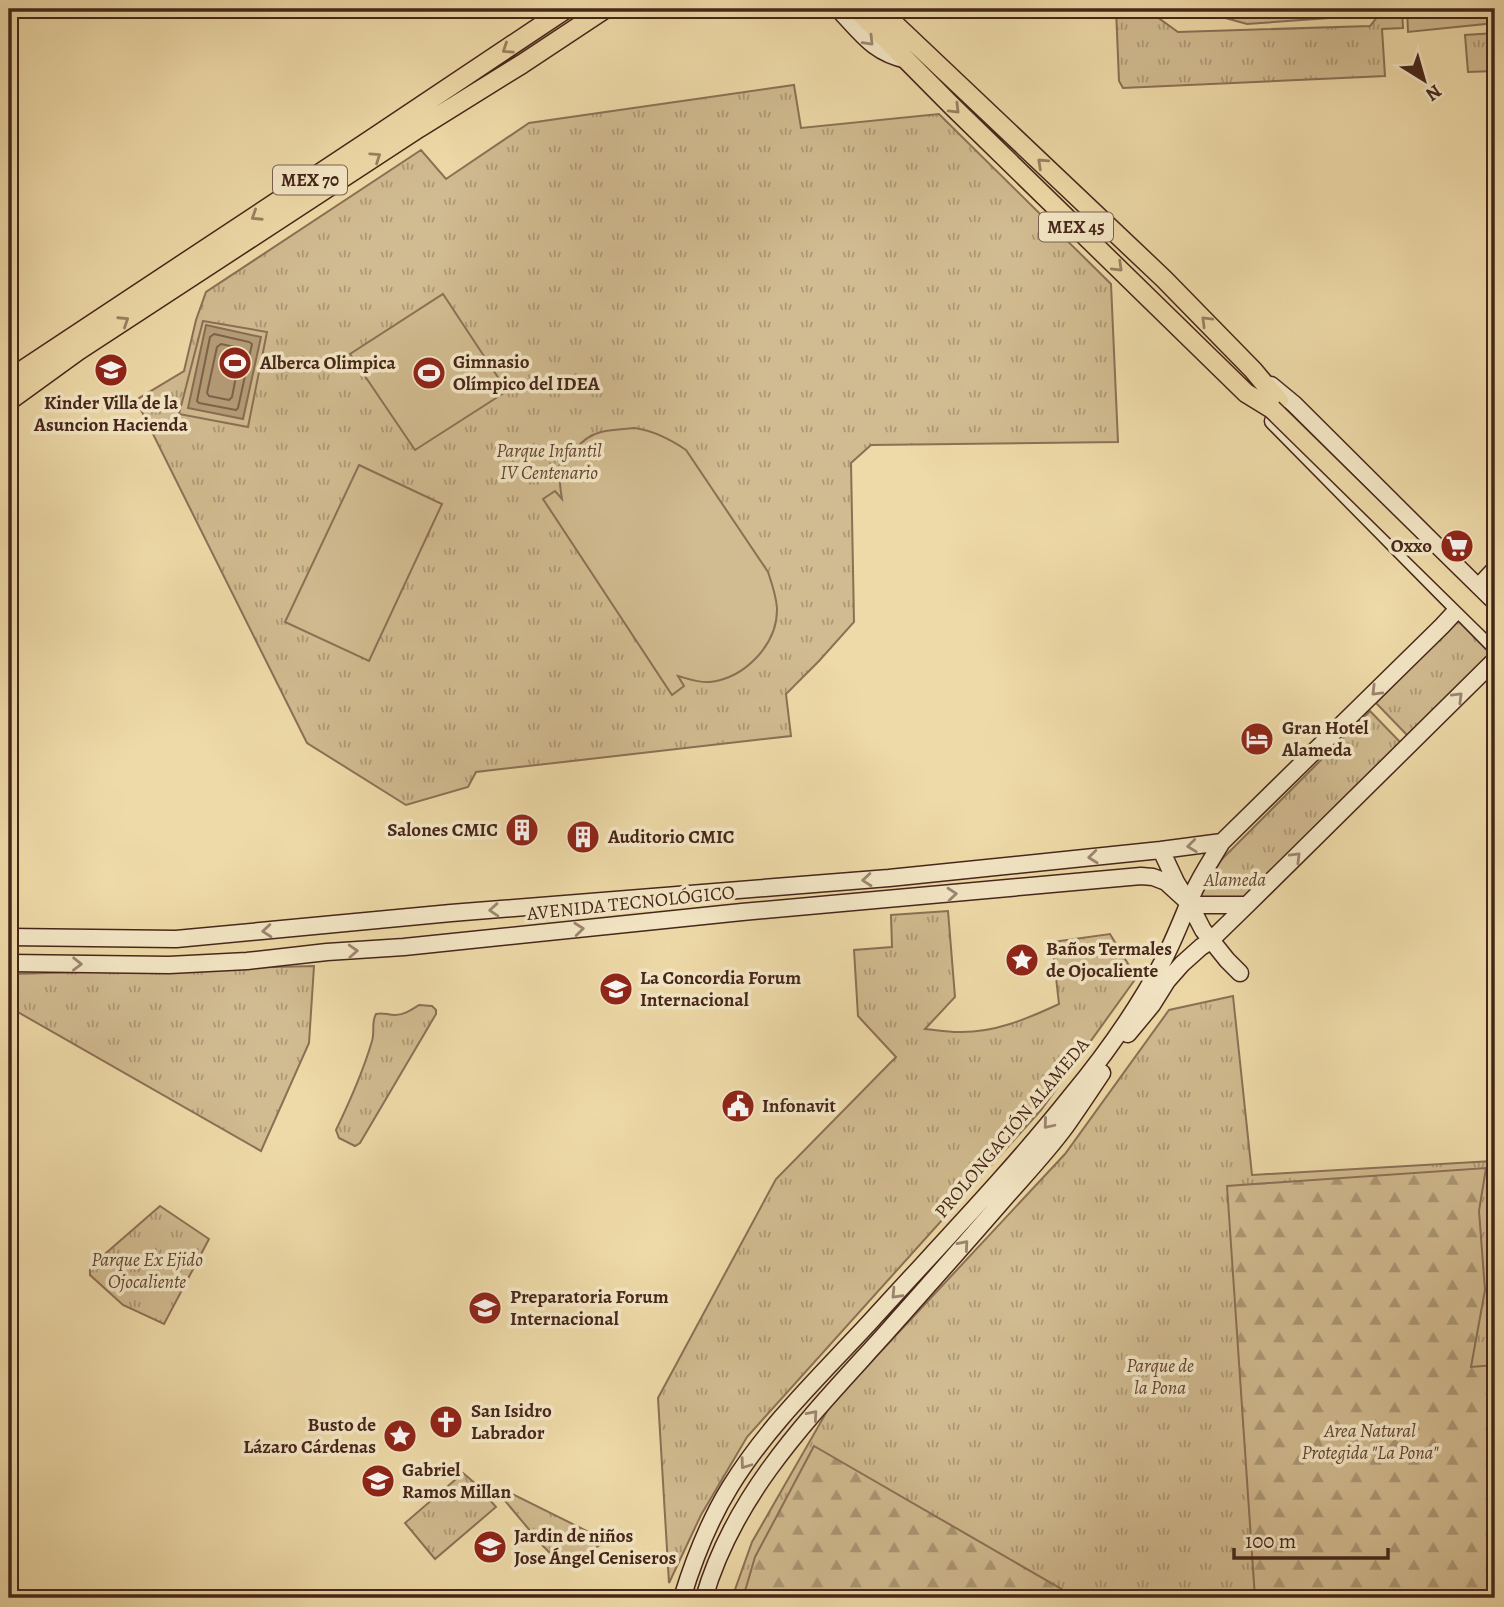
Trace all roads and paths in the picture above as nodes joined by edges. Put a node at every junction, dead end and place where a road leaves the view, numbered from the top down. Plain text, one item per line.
1 (566, 9) edge
2 (605, 9) edge
3 (838, 9) edge
4 (856, 9) edge
5 (879, 9) edge
6 (891, 9) edge
7 (912, 53) junction
8 (1254, 370) junction
9 (9, 379) edge
10 (1246, 393) junction
11 (9, 401) edge
12 (1275, 405) junction
13 (1443, 552) junction
14 (1495, 569) edge
15 (1423, 574) junction
16 (1478, 587) junction
17 (1438, 589) junction
18 (1495, 604) edge
19 (1459, 609) junction
20 (1495, 614) edge
21 (1442, 626) junction
22 (1495, 628) edge
23 (1495, 646) edge
24 (1495, 660) edge
25 (1222, 842) junction
26 (1161, 850) junction
27 (1189, 903) junction
28 (1247, 905) junction
29 (9, 937) edge
30 (1210, 941) junction
31 (9, 963) edge
32 (1240, 973) dead end
33 (1130, 1030) junction
34 (682, 1598) edge
35 (704, 1598) edge

1 -> 9 main road, MEX 70
11 -> 2 main road, MEX 70
3 -> 7 main road
4 - 7 main road, MEX 45
5 - 7 main road, MEX 45
6 - 7 main road
8 -> 7 main road, MEX 45
7 -> 10 main road, MEX 45
8 - 12 main road, MEX 45
8 - 13 main road
10 - 12 main road, MEX 45
10 - 15 main road
12 - 20 main road, MEX 45
12 - 22 main road, MEX 45, bridge
13 - 15 main road
13 - 16 main road
14 - 16 main road, PROLONGACIÓN ALAMEDA
15 - 17 main road
16 - 18 main road
16 - 19 main road, PROLONGACIÓN ALAMEDA
17 - 19 main road
17 - 21 main road
19 - 21 main road, PROLONGACIÓN ALAMEDA
19 - 23 main road
21 -> 25 main road, PROLONGACIÓN ALAMEDA
28 -> 24 main road, PROLONGACIÓN ALAMEDA
25 -> 26 main road, AVENIDA TECNOLÓGICO
25 - 27 main road, PROLONGACIÓN ALAMEDA
26 - 27 main road
26 -> 29 main road, AVENIDA TECNOLÓGICO
27 - 28 main road
27 - 30 main road
31 -> 27 main road, AVENIDA TECNOLÓGICO
27 - 33 main road
27 -> 34 main road, PROLONGACIÓN ALAMEDA
28 - 30 main road, PROLONGACIÓN ALAMEDA
30 - 32 main road
30 - 33 main road, PROLONGACIÓN ALAMEDA
35 -> 33 main road, PROLONGACIÓN ALAMEDA

